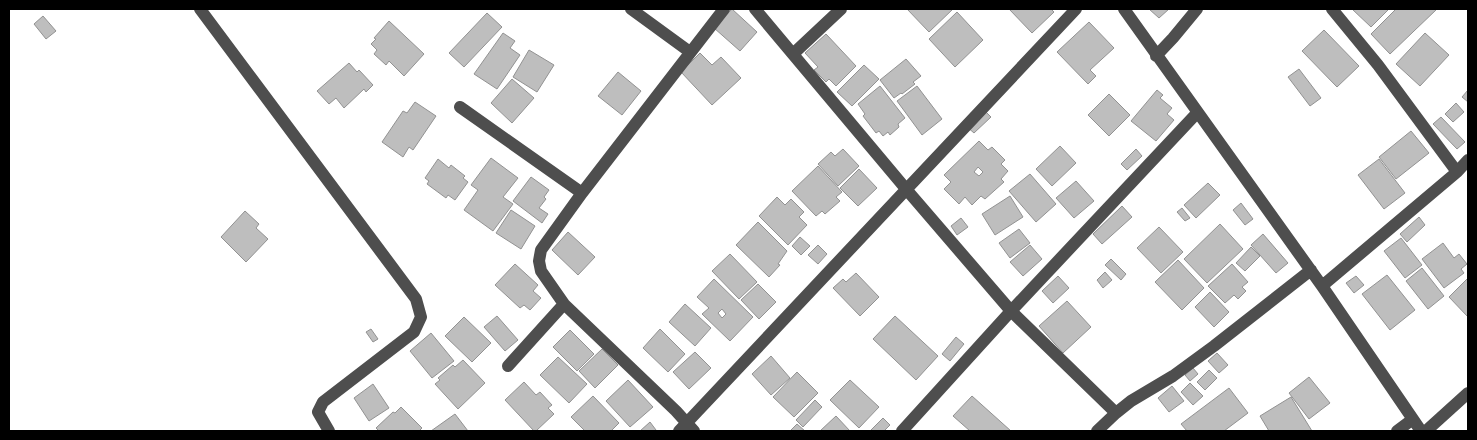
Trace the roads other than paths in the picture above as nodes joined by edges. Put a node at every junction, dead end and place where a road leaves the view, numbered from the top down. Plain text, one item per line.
1 (200, 9) edge
2 (631, 9) edge
3 (724, 9) edge
4 (755, 9) edge
5 (841, 9) edge
6 (1076, 9) edge
7 (1124, 9) edge
8 (1197, 9) edge
9 (1332, 9) edge
10 (690, 52) junction
11 (794, 54) junction
12 (1156, 56) junction
13 (460, 107) dead end
14 (1197, 113) junction
15 (1468, 160) edge
16 (1457, 172) junction
17 (906, 189) junction
18 (582, 193) junction
19 (1310, 270) junction
20 (1322, 286) junction
21 (564, 304) junction
22 (1011, 311) junction
23 (508, 366) dead end
24 (1468, 393) edge
25 (1116, 413) junction
26 (1413, 419) junction
27 (687, 429) edge
28 (330, 431) edge
29 (902, 431) edge
30 (1097, 431) edge
31 (1397, 431) edge
32 (1421, 431) edge
33 (1426, 431) edge

1 - 28 street
2 - 10 street
3 - 10 street
4 - 11 street
5 - 11 street
6 - 17 street
7 - 12 street
8 - 12 street
9 - 16 street
10 - 18 street
11 - 17 street
12 - 14 street
13 - 18 street
14 - 19 street
14 - 22 street
15 - 16 street
16 - 20 street
17 - 22 street
17 - 27 street
18 - 21 street
19 - 20 street
19 - 25 street
20 - 26 street
21 - 23 street
21 - 27 street
22 - 25 street
22 - 29 street
24 - 33 street
25 - 30 street
26 - 31 street
26 - 32 street

